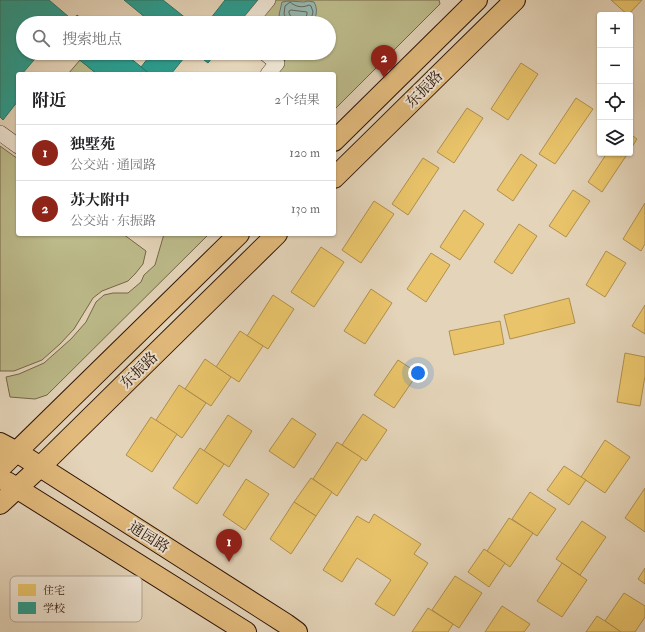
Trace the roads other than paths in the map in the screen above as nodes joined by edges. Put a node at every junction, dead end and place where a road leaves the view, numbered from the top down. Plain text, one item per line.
1 (268, 0) edge
2 (477, 0) edge
3 (514, 0) edge
4 (255, 16) edge
5 (273, 60) edge
6 (270, 72) edge
7 (0, 133) edge
8 (336, 139) edge
9 (16, 145) edge
10 (336, 176) edge
11 (237, 236) edge
12 (275, 236) edge
13 (8, 448) edge
14 (40, 467) junction
15 (0, 468) edge
16 (0, 478) edge
17 (17, 488) junction
18 (0, 504) edge
19 (246, 632) edge
20 (297, 632) edge

1 - 4 lane
2 - 8 main road, 东振路
3 - 10 main road, 东振路
5 - 6 lane
7 - 9 lane
11 - 13 main road, 东振路
12 - 14 main road, 东振路
13 - 14 main road, 通园路
13 - 15 main road, 东振路
14 - 17 main road, 东振路
14 - 20 main road, 通园路
16 - 17 main road, 通园路
17 - 18 main road, 东振路
17 - 19 main road, 通园路

